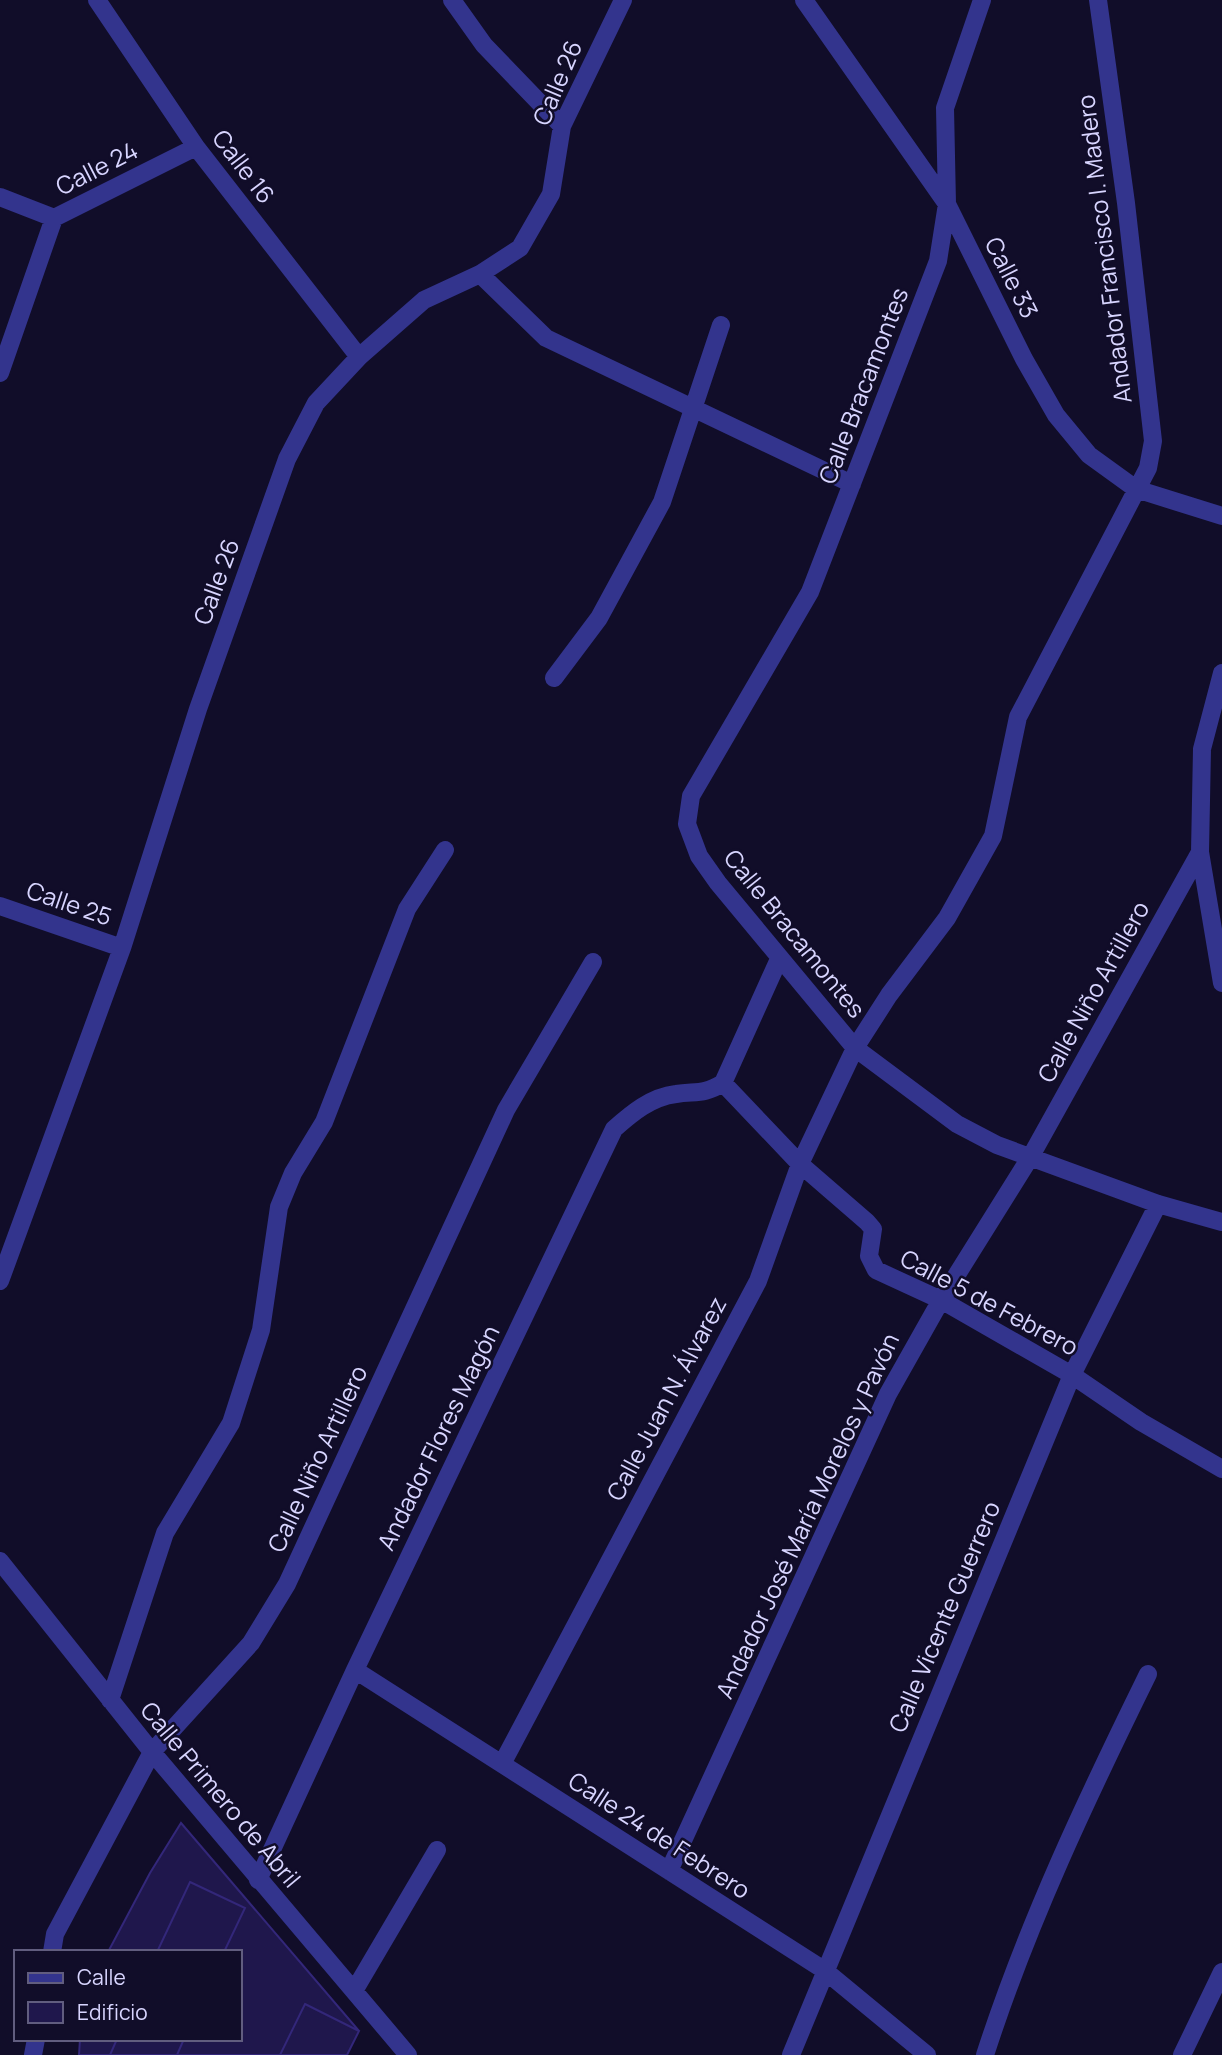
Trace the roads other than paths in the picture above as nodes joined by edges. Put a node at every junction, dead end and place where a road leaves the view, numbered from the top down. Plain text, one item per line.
1 (97, 0) edge
2 (452, 0) edge
3 (623, 0) edge
4 (804, 0) edge
5 (982, 0) edge
6 (1098, 0) edge
7 (562, 126) junction
8 (196, 147) junction
9 (0, 197) edge
10 (947, 204) junction
11 (54, 218) junction
12 (480, 274) junction
13 (721, 325) dead end
14 (359, 357) junction
15 (0, 373) edge
16 (694, 409) junction
17 (852, 484) junction
18 (1136, 489) junction
19 (1222, 516) edge
20 (1222, 673) edge
21 (554, 678) dead end
22 (445, 850) dead end
23 (1200, 852) junction
24 (0, 906) edge
25 (122, 948) junction
26 (779, 959) junction
27 (593, 962) dead end
28 (1222, 983) edge
29 (855, 1048) junction
30 (723, 1083) junction
31 (1031, 1156) junction
32 (800, 1164) junction
33 (1158, 1203) junction
34 (1222, 1222) edge
35 (0, 1282) edge
36 (941, 1300) junction
37 (1072, 1375) junction
38 (1222, 1469) edge
39 (0, 1561) edge
40 (355, 1670) junction
41 (1148, 1674) dead end
42 (110, 1700) junction
43 (152, 1752) junction
44 (502, 1764) junction
45 (437, 1850) dead end
46 (668, 1871) junction
47 (258, 1880) junction
48 (52, 1950) edge
49 (824, 1970) junction
50 (1222, 1972) edge
51 (354, 1992) junction
52 (408, 2055) edge
53 (791, 2055) edge
54 (927, 2055) edge
55 (985, 2055) edge
56 (1182, 2055) edge

1 - 8 street, Calle 16
2 - 7 street
3 - 7 street, Calle 26
4 - 10 street, Calle 33
5 - 10 street, Calle Bracamontes
6 - 18 street, Andador Francisco I. Madero
7 - 12 street, Calle 26
8 - 11 street, Calle 24
8 - 14 street, Calle 16
9 - 11 street
10 - 17 street, Calle Bracamontes
10 - 18 street, Calle 33
11 - 15 street, Calle 24
12 - 14 street, Calle 26
12 - 16 street
13 - 16 street
14 - 25 street, Calle 26
16 - 17 street
16 - 21 street
17 - 26 street, Calle Bracamontes
18 - 19 street, Calle 33
18 - 29 street, Andador Francisco I. Madero
20 - 23 street
22 - 42 street
23 - 28 street
23 - 31 street, Calle Niño Artillero
24 - 25 street, Calle 25
25 - 35 street, Calle 26
26 - 29 street, Calle Bracamontes
26 - 30 street
27 - 43 street, Calle Niño Artillero
29 - 31 street, Calle Bracamontes
29 - 32 street, Calle Juan N. Álvarez
30 - 32 street, Calle 5 de Febrero
30 - 40 street, Andador Flores Magón
31 - 33 street, Calle Bracamontes
31 - 36 street, Andador José María Morelos y Pavón
32 - 36 street, Calle 5 de Febrero
32 - 44 street, Calle Juan N. Álvarez
33 - 34 street, Calle Bracamontes
33 - 37 street, Calle Vicente Guerrero
36 - 37 street, Calle 5 de Febrero
36 - 46 street, Andador José María Morelos y Pavón
37 - 38 street, Calle 5 de Febrero
37 - 49 street, Calle Vicente Guerrero
39 - 42 street, Calle Primero de Abril
40 - 44 street, Calle 24 de Febrero
40 - 47 street, Andador Flores Magón
41 - 55 street
42 - 43 street, Calle Primero de Abril
43 - 47 street, Calle Primero de Abril
43 - 48 street, Calle Niño Artillero
44 - 46 street, Calle 24 de Febrero
45 - 51 street
46 - 49 street, Calle 24 de Febrero
47 - 51 street, Calle Primero de Abril
49 - 53 street, Calle Vicente Guerrero
49 - 54 street, Calle 24 de Febrero
50 - 56 street
51 - 52 street, Calle Primero de Abril

